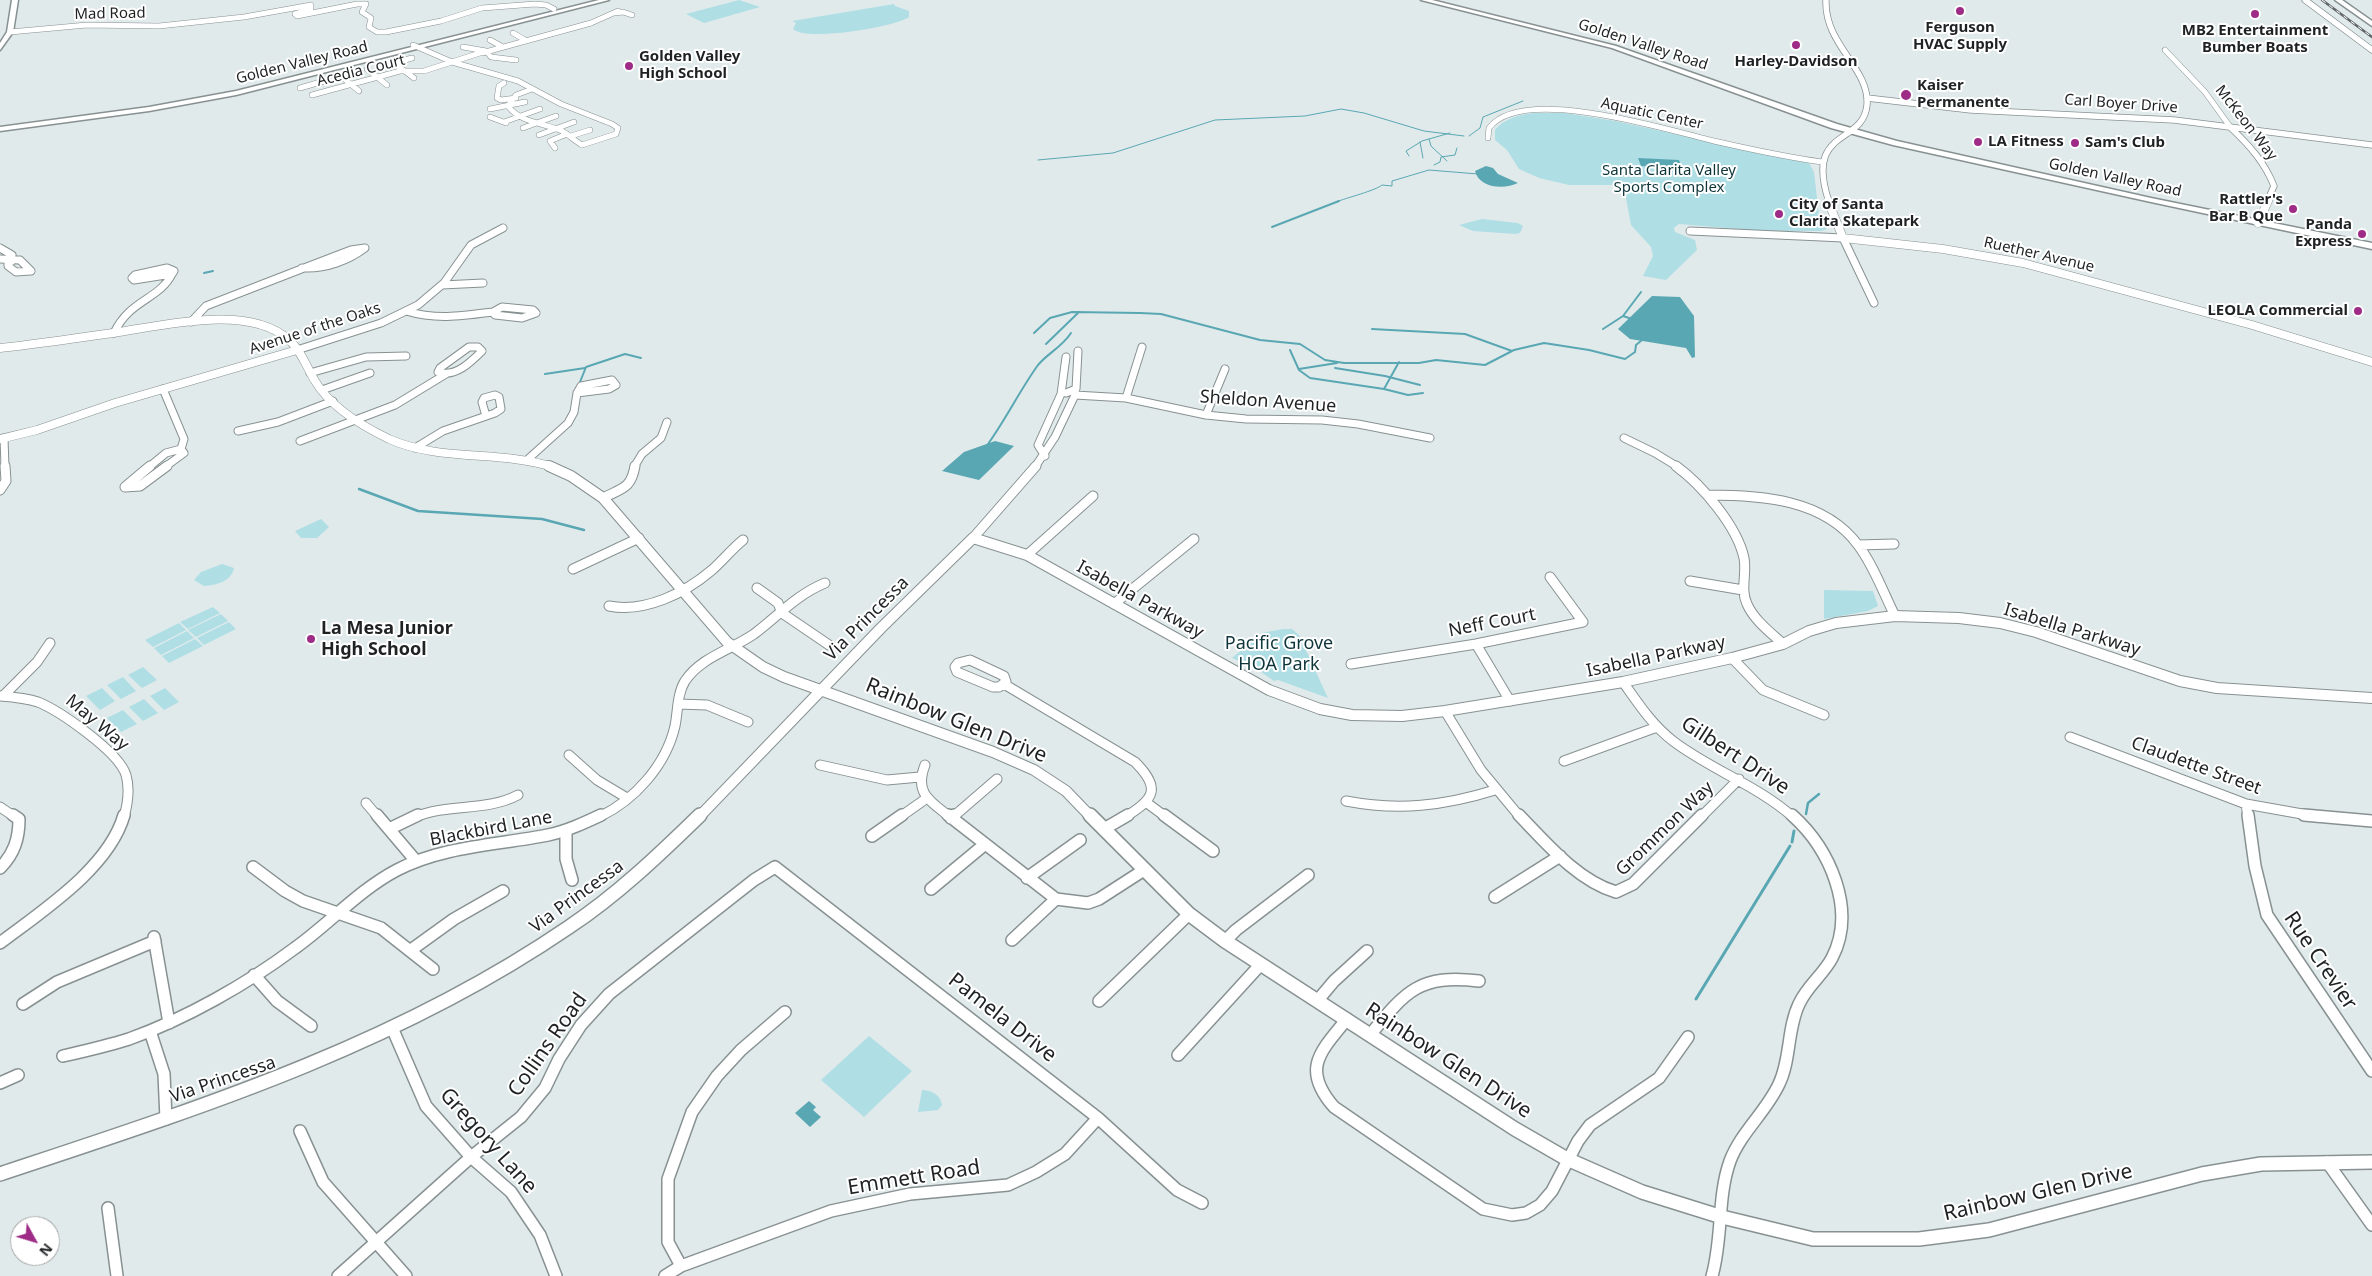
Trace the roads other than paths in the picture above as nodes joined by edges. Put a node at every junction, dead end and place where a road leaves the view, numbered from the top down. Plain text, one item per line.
1 (15, 0) edge
2 (591, 0) edge
3 (606, 0) edge
4 (1424, 0) edge
5 (1438, 0) edge
6 (1826, 0) edge
7 (2305, 0) edge
8 (2338, 0) edge
9 (2347, 0) edge
10 (554, 9) junction
11 (632, 15) dead end
12 (586, 17) dead end
13 (2372, 17) edge
14 (602, 19) junction
15 (596, 21) junction
16 (562, 22) dead end
17 (612, 23) dead end
18 (2372, 24) edge
19 (583, 25) junction
20 (573, 28) junction
21 (591, 29) dead end
22 (543, 31) dead end
23 (560, 31) junction
24 (10, 32) junction
25 (513, 33) dead end
26 (548, 34) junction
27 (567, 36) dead end
28 (535, 38) junction
29 (490, 40) dead end
30 (525, 40) junction
31 (543, 42) dead end
32 (512, 44) junction
33 (416, 46) junction
34 (501, 46) junction
35 (463, 47) dead end
36 (0, 48) edge
37 (520, 49) dead end
38 (2165, 50) dead end
39 (2372, 50) edge
40 (486, 51) junction
41 (412, 58) dead end
42 (516, 60) dead end
43 (452, 62) junction
44 (421, 66) dead end
45 (367, 69) dead end
46 (406, 70) junction
47 (341, 76) dead end
48 (377, 76) junction
49 (414, 78) dead end
50 (349, 83) junction
51 (504, 83) dead end
52 (386, 85) dead end
53 (300, 88) dead end
54 (334, 89) junction
55 (534, 90) junction
56 (359, 91) dead end
57 (322, 93) junction
58 (312, 95) dead end
59 (329, 98) dead end
60 (1867, 98) junction
61 (512, 100) junction
62 (525, 102) dead end
63 (508, 106) junction
64 (490, 109) dead end
65 (540, 109) dead end
66 (520, 116) junction
67 (556, 116) dead end
68 (490, 117) dead end
69 (538, 122) junction
70 (574, 122) dead end
71 (0, 125) edge
72 (524, 128) dead end
73 (2231, 128) junction
74 (0, 129) edge
75 (557, 129) junction
76 (590, 130) dead end
77 (1850, 130) junction
78 (539, 135) dead end
79 (569, 135) junction
80 (1488, 138) dead end
81 (2372, 145) edge
82 (555, 148) dead end
83 (1822, 162) junction
84 (2258, 223) junction
85 (503, 228) dead end
86 (1690, 231) dead end
87 (1843, 238) junction
88 (2372, 246) edge
89 (0, 248) edge
90 (2372, 251) edge
91 (0, 259) edge
92 (11, 260) joint
93 (302, 268) junction
94 (173, 274) junction
95 (483, 283) dead end
96 (442, 285) junction
97 (1874, 303) dead end
98 (406, 311) junction
99 (493, 312) junction
100 (191, 322) junction
101 (114, 333) junction
102 (0, 348) edge
103 (1142, 348) dead end
104 (297, 350) junction
105 (1078, 351) dead end
106 (406, 356) dead end
107 (1066, 357) dead end
108 (2372, 362) edge
109 (1225, 369) dead end
110 (310, 373) junction
111 (370, 373) dead end
112 (446, 374) junction
113 (163, 389) junction
114 (322, 390) junction
115 (577, 393) dead end
116 (1061, 394) junction
117 (1075, 395) joint
118 (1126, 398) junction
119 (333, 401) junction
120 (1206, 415) junction
121 (486, 416) dead end
122 (358, 421) junction
123 (667, 422) dead end
124 (238, 431) dead end
125 (1430, 438) dead end
126 (1624, 438) dead end
127 (2, 439) edge
128 (300, 441) dead end
129 (415, 448) junction
130 (181, 449) junction
131 (1046, 456) junction
132 (527, 460) junction
133 (0, 490) edge
134 (1708, 495) junction
135 (1093, 496) dead end
136 (603, 498) junction
137 (639, 538) junction
138 (974, 538) junction
139 (1194, 539) dead end
140 (743, 540) dead end
141 (1894, 544) dead end
142 (1858, 545) junction
143 (1028, 555) junction
144 (573, 569) dead end
145 (1550, 577) dead end
146 (1690, 581) dead end
147 (825, 583) dead end
148 (757, 588) dead end
149 (682, 589) junction
150 (1743, 590) junction
151 (1114, 604) junction
152 (609, 606) dead end
153 (780, 609) junction
154 (1895, 616) junction
155 (50, 643) dead end
156 (1476, 644) junction
157 (1783, 644) junction
158 (829, 645) dead end
159 (732, 647) junction
160 (1732, 658) junction
161 (1351, 664) dead end
162 (1623, 682) junction
163 (1004, 684) junction
164 (821, 690) junction
165 (2, 696) edge
166 (2372, 698) edge
167 (1510, 700) junction
168 (678, 704) junction
169 (1445, 711) junction
170 (1824, 715) dead end
171 (748, 722) dead end
172 (1657, 727) junction
173 (2070, 737) dead end
174 (569, 755) dead end
175 (1564, 761) dead end
176 (820, 765) dead end
177 (924, 765) dead end
178 (920, 777) junction
179 (997, 779) dead end
180 (1739, 779) junction
181 (1495, 790) junction
182 (518, 795) dead end
183 (627, 798) junction
184 (927, 798) junction
185 (1346, 801) dead end
186 (366, 803) dead end
187 (1147, 803) junction
188 (2246, 804) junction
189 (0, 807) edge
190 (951, 818) junction
191 (2372, 821) edge
192 (389, 829) junction
193 (1104, 829) junction
194 (566, 831) junction
195 (872, 836) dead end
196 (1080, 840) dead end
197 (984, 845) junction
198 (1213, 851) dead end
199 (1560, 856) junction
200 (416, 861) junction
201 (254, 867) dead end
202 (775, 867) joint
203 (0, 868) edge
204 (1144, 870) junction
205 (1308, 875) dead end
206 (1027, 878) junction
207 (572, 880) dead end
208 (931, 889) dead end
209 (503, 891) dead end
210 (1495, 897) dead end
211 (1056, 900) junction
212 (338, 912) junction
213 (1189, 914) junction
214 (155, 938) joint
215 (1012, 940) dead end
216 (1226, 940) junction
217 (0, 943) edge
218 (411, 950) junction
219 (1367, 951) dead end
220 (1261, 964) junction
221 (433, 969) dead end
222 (254, 975) junction
223 (1479, 981) dead end
224 (1318, 1000) junction
225 (1099, 1002) dead end
226 (23, 1004) dead end
227 (785, 1012) dead end
228 (1347, 1019) junction
229 (169, 1023) junction
230 (311, 1026) dead end
231 (393, 1030) junction
232 (150, 1031) junction
233 (1370, 1035) junction
234 (1688, 1037) dead end
235 (63, 1056) dead end
236 (1178, 1056) dead end
237 (2372, 1071) edge
238 (18, 1075) dead end
239 (0, 1083) edge
240 (1098, 1118) junction
241 (166, 1119) junction
242 (300, 1131) dead end
243 (472, 1157) junction
244 (1567, 1159) junction
245 (2327, 1162) junction
246 (2372, 1162) edge
247 (0, 1174) edge
248 (1202, 1203) dead end
249 (108, 1208) dead end
250 (1722, 1217) junction
251 (2372, 1225) edge
252 (378, 1242) junction
253 (681, 1266) junction
254 (117, 1276) edge
255 (338, 1276) edge
256 (406, 1276) edge
257 (556, 1276) edge
258 (665, 1276) edge
259 (1712, 1276) edge

1 - 24 main road
2 - 10 main road, Golden Valley Road
3 - 33 main road, Golden Valley Road
4 - 77 main road, Golden Valley Road
5 - 77 main road, Golden Valley Road
6 - 60 street
7 - 39 street
8 - 18 main road
9 - 13 main road
10 - 24 street, Mad Road
10 - 33 main road, Golden Valley Road
11 - 14 street, Acedia Court
12 - 15 street
14 - 15 street, Acedia Court
14 - 17 street
15 - 19 street, Acedia Court
16 - 20 street
19 - 20 street, Acedia Court
19 - 21 street
20 - 23 street, Acedia Court
22 - 26 street
23 - 26 street, Acedia Court
23 - 27 street
24 - 36 main road
25 - 30 street
26 - 28 street, Acedia Court
28 - 30 street, Acedia Court
28 - 31 street
29 - 34 street
30 - 32 street, Acedia Court
32 - 34 street, Acedia Court
32 - 37 street
33 - 43 street
33 - 71 main road, Golden Valley Road
33 - 74 main road, Golden Valley Road
34 - 40 street, Acedia Court
35 - 40 street
38 - 73 street, McKeon Way
40 - 42 street
40 - 43 street, Acedia Court
41 - 46 street
43 - 46 street, Acedia Court
43 - 55 street
44 - 46 street
45 - 48 street
46 - 48 street, Acedia Court
46 - 49 street
47 - 50 street
48 - 50 street, Acedia Court
48 - 52 street
50 - 54 street, Acedia Court
50 - 56 street
51 - 61 street
53 - 54 street
54 - 57 street, Acedia Court
55 - 61 street
55 - 79 street
57 - 58 street, Acedia Court
57 - 59 street
60 - 73 street, Carl Boyer Drive
60 - 77 street
61 - 63 street
62 - 63 street
63 - 64 street
63 - 66 street
65 - 66 street
66 - 68 street
66 - 69 street
67 - 69 street
69 - 72 street
69 - 75 street
70 - 75 street
73 - 81 street, Carl Boyer Drive
73 - 84 street, McKeon Way
75 - 78 street
75 - 79 street
76 - 79 street
77 - 83 street
77 - 84 main road, Golden Valley Road
79 - 82 street
80 - 83 street, Aquatic Center
83 - 87 street
84 - 88 main road, Golden Valley Road
84 - 90 main road, Golden Valley Road
85 - 96 street, Avenue of the Oaks
86 - 87 street, Ruether Avenue
87 - 97 street
87 - 108 street, Ruether Avenue
89 - 92 street
91 - 92 street
93 - 93 street
93 - 100 street
94 - 94 street
94 - 101 street
95 - 96 street
96 - 98 street, Avenue of the Oaks
98 - 99 street
98 - 104 street, Avenue of the Oaks
99 - 99 street
100 - 101 street, Rainbow Glen Drive
100 - 104 street, Rainbow Glen Drive
101 - 102 street, Rainbow Glen Drive
103 - 118 street
104 - 110 street, Rainbow Glen Drive
104 - 113 street, Avenue of the Oaks
105 - 116 street
106 - 110 street
107 - 116 street
109 - 120 street
110 - 114 street, Rainbow Glen Drive
111 - 114 street
112 - 112 street
112 - 122 street
113 - 127 street, Avenue of the Oaks
113 - 130 street
114 - 119 street, Rainbow Glen Drive
115 - 132 street
116 - 131 street
117 - 118 street, Sheldon Avenue
117 - 131 street, Via Princessa
118 - 120 street, Sheldon Avenue
119 - 122 street, Rainbow Glen Drive
119 - 124 street
120 - 125 street, Sheldon Avenue
121 - 129 street
122 - 128 street
122 - 129 street, Rainbow Glen Drive
123 - 136 street
126 - 134 street
127 - 133 street
129 - 132 street, Rainbow Glen Drive
130 - 130 street
131 - 138 street, Via Princessa
132 - 136 street, Rainbow Glen Drive
134 - 142 street
134 - 150 street
135 - 143 street
136 - 137 street, Rainbow Glen Drive
137 - 144 street
137 - 149 street, Rainbow Glen Drive
138 - 143 street, Isabella Parkway
138 - 164 street, Via Princessa
139 - 151 street
140 - 149 street
141 - 142 street
142 - 154 street
143 - 151 street, Isabella Parkway
145 - 156 street, Neff Court
146 - 150 street
147 - 153 street, Blackbird Lane
148 - 153 street
149 - 152 street
149 - 159 street, Rainbow Glen Drive
150 - 157 street
151 - 169 street, Isabella Parkway
153 - 158 street
153 - 159 street, Blackbird Lane
154 - 157 street, Isabella Parkway
154 - 166 street, Isabella Parkway
155 - 165 street
156 - 161 street, Neff Court
156 - 167 street
157 - 160 street, Isabella Parkway
159 - 164 street, Rainbow Glen Drive
159 - 168 street, Blackbird Lane
160 - 162 street, Isabella Parkway
160 - 170 street
162 - 167 street, Isabella Parkway
162 - 172 street, Gilbert Drive
163 - 163 street
163 - 187 street
164 - 193 street, Rainbow Glen Drive
164 - 231 street, Via Princessa
165 - 217 street, May Way
167 - 169 street, Isabella Parkway
168 - 171 street
168 - 183 street, Blackbird Lane
169 - 181 street, Grommon Way
172 - 175 street
172 - 180 street, Gilbert Drive
173 - 188 street, Claudette Street
174 - 183 street
176 - 178 street
177 - 178 street
178 - 184 street
179 - 190 street
180 - 199 street, Grommon Way
180 - 250 street, Gilbert Drive
181 - 185 street
181 - 199 street, Grommon Way
182 - 192 street
183 - 194 street, Blackbird Lane
184 - 190 street
184 - 195 street
186 - 192 street
187 - 193 street
187 - 198 street
188 - 191 street, Claudette Street
188 - 237 street, Rue Crevier
189 - 203 street
190 - 197 street
192 - 200 street
193 - 204 street, Rainbow Glen Drive
194 - 200 street, Blackbird Lane
194 - 207 street
196 - 206 street
197 - 206 street
197 - 208 street
199 - 210 street
200 - 212 street, Blackbird Lane
201 - 212 street
202 - 240 street, Pamela Drive
202 - 243 street, Collins Road
204 - 211 street
204 - 213 street, Rainbow Glen Drive
205 - 216 street
206 - 211 street
209 - 218 street
211 - 215 street
212 - 218 street
212 - 222 street, Blackbird Lane
213 - 216 street, Rainbow Glen Drive
213 - 225 street
214 - 226 street
214 - 229 street
216 - 220 street, Rainbow Glen Drive
218 - 221 street
219 - 224 street
220 - 224 street, Rainbow Glen Drive
220 - 236 street
222 - 229 street, Blackbird Lane
222 - 230 street
223 - 233 street
224 - 228 street, Rainbow Glen Drive
227 - 253 street
228 - 233 street, Rainbow Glen Drive
228 - 244 street
229 - 232 street, Blackbird Lane
231 - 241 street, Via Princessa
231 - 243 street, Gregory Lane
232 - 235 street, Blackbird Lane
232 - 241 street
233 - 244 street, Rainbow Glen Drive
234 - 244 street
238 - 239 street
240 - 248 street, Pamela Drive
240 - 253 street, Emmett Road
241 - 247 street, Via Princessa
242 - 252 street
243 - 252 street, Collins Road
243 - 257 street, Gregory Lane
244 - 250 street, Rainbow Glen Drive
245 - 246 street, Rainbow Glen Drive
245 - 250 street, Rainbow Glen Drive
245 - 251 street
249 - 254 street
250 - 259 street, Gilbert Drive
252 - 255 street, Collins Road
252 - 256 street
253 - 258 street, Emmett Road

